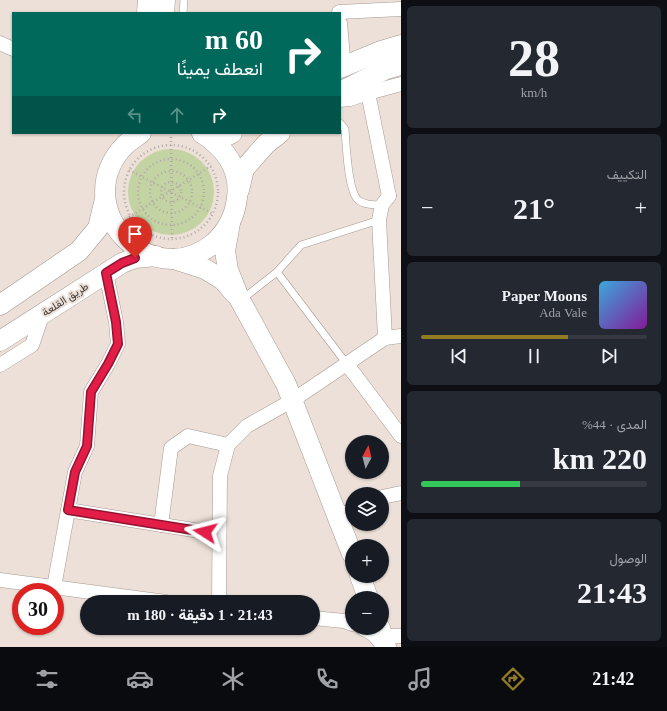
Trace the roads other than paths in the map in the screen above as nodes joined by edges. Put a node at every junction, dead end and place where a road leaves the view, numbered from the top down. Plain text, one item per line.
1 (148, 0) edge
2 (165, 0) edge
3 (173, 0) edge
4 (184, 0) edge
5 (401, 9) edge
6 (141, 12) edge
7 (147, 12) edge
8 (165, 12) edge
9 (166, 12) edge
10 (183, 12) edge
11 (338, 12) edge
12 (341, 39) edge
13 (0, 43) edge
14 (401, 45) edge
15 (12, 48) edge
16 (341, 61) edge
17 (401, 65) edge
18 (341, 68) edge
19 (401, 84) edge
20 (341, 92) edge
21 (368, 93) junction
22 (341, 100) edge
23 (341, 124) edge
24 (139, 134) edge
25 (204, 134) edge
26 (210, 134) edge
27 (230, 134) edge
28 (279, 134) edge
29 (127, 139) edge
30 (238, 192) junction
31 (105, 199) junction
32 (391, 199) edge
33 (379, 220) junction
34 (230, 223) junction
35 (167, 251) junction
36 (277, 272) junction
37 (106, 273) junction
38 (240, 300) junction
39 (0, 305) edge
40 (43, 313) junction
41 (401, 336) edge
42 (385, 338) junction
43 (0, 341) edge
44 (346, 363) junction
45 (0, 365) edge
46 (293, 400) junction
47 (401, 436) edge
48 (228, 445) junction
49 (401, 493) edge
50 (389, 496) edge
51 (68, 510) junction
52 (345, 513) edge
53 (161, 525) junction
54 (219, 534) junction
55 (0, 580) edge
56 (23, 583) edge
57 (55, 583) edge
58 (64, 588) edge
59 (114, 595) edge
60 (219, 595) edge
61 (320, 618) edge
62 (345, 620) edge
63 (376, 635) edge
64 (387, 639) edge

1 - 6 street
1 - 7 main road
2 - 8 main road
3 - 9 street
4 - 10 lane
5 - 11 street
12 - 16 street
13 - 15 street
14 - 18 main road
17 - 20 main road
19 - 21 street
21 - 22 street
21 - 32 street
23 - 32 lane
24 - 29 main road
25 - 30 main road
26 - 27 main road
28 - 30 main road
29 - 31 main road
30 - 34 main road
31 - 35 main road
31 - 39 main road
32 - 33 street
33 - 36 lane
33 - 42 street
34 - 35 main road, طريق القلعة
34 - 38 main road
35 - 37 main road, طريق القلعة
35 - 38 main road
36 - 38 lane
36 - 44 lane
37 - 40 main road, طريق القلعة
37 - 51 street
38 - 46 main road
40 - 43 main road, طريق القلعة
40 - 45 street
41 - 42 street
42 - 44 street
44 - 46 street
44 - 47 street
46 - 48 street
46 - 52 main road
48 - 53 street
48 - 54 street
49 - 50 street
51 - 53 street
51 - 57 street
53 - 54 street
54 - 60 street
55 - 56 street
58 - 59 street
61 - 62 street
63 - 64 street

